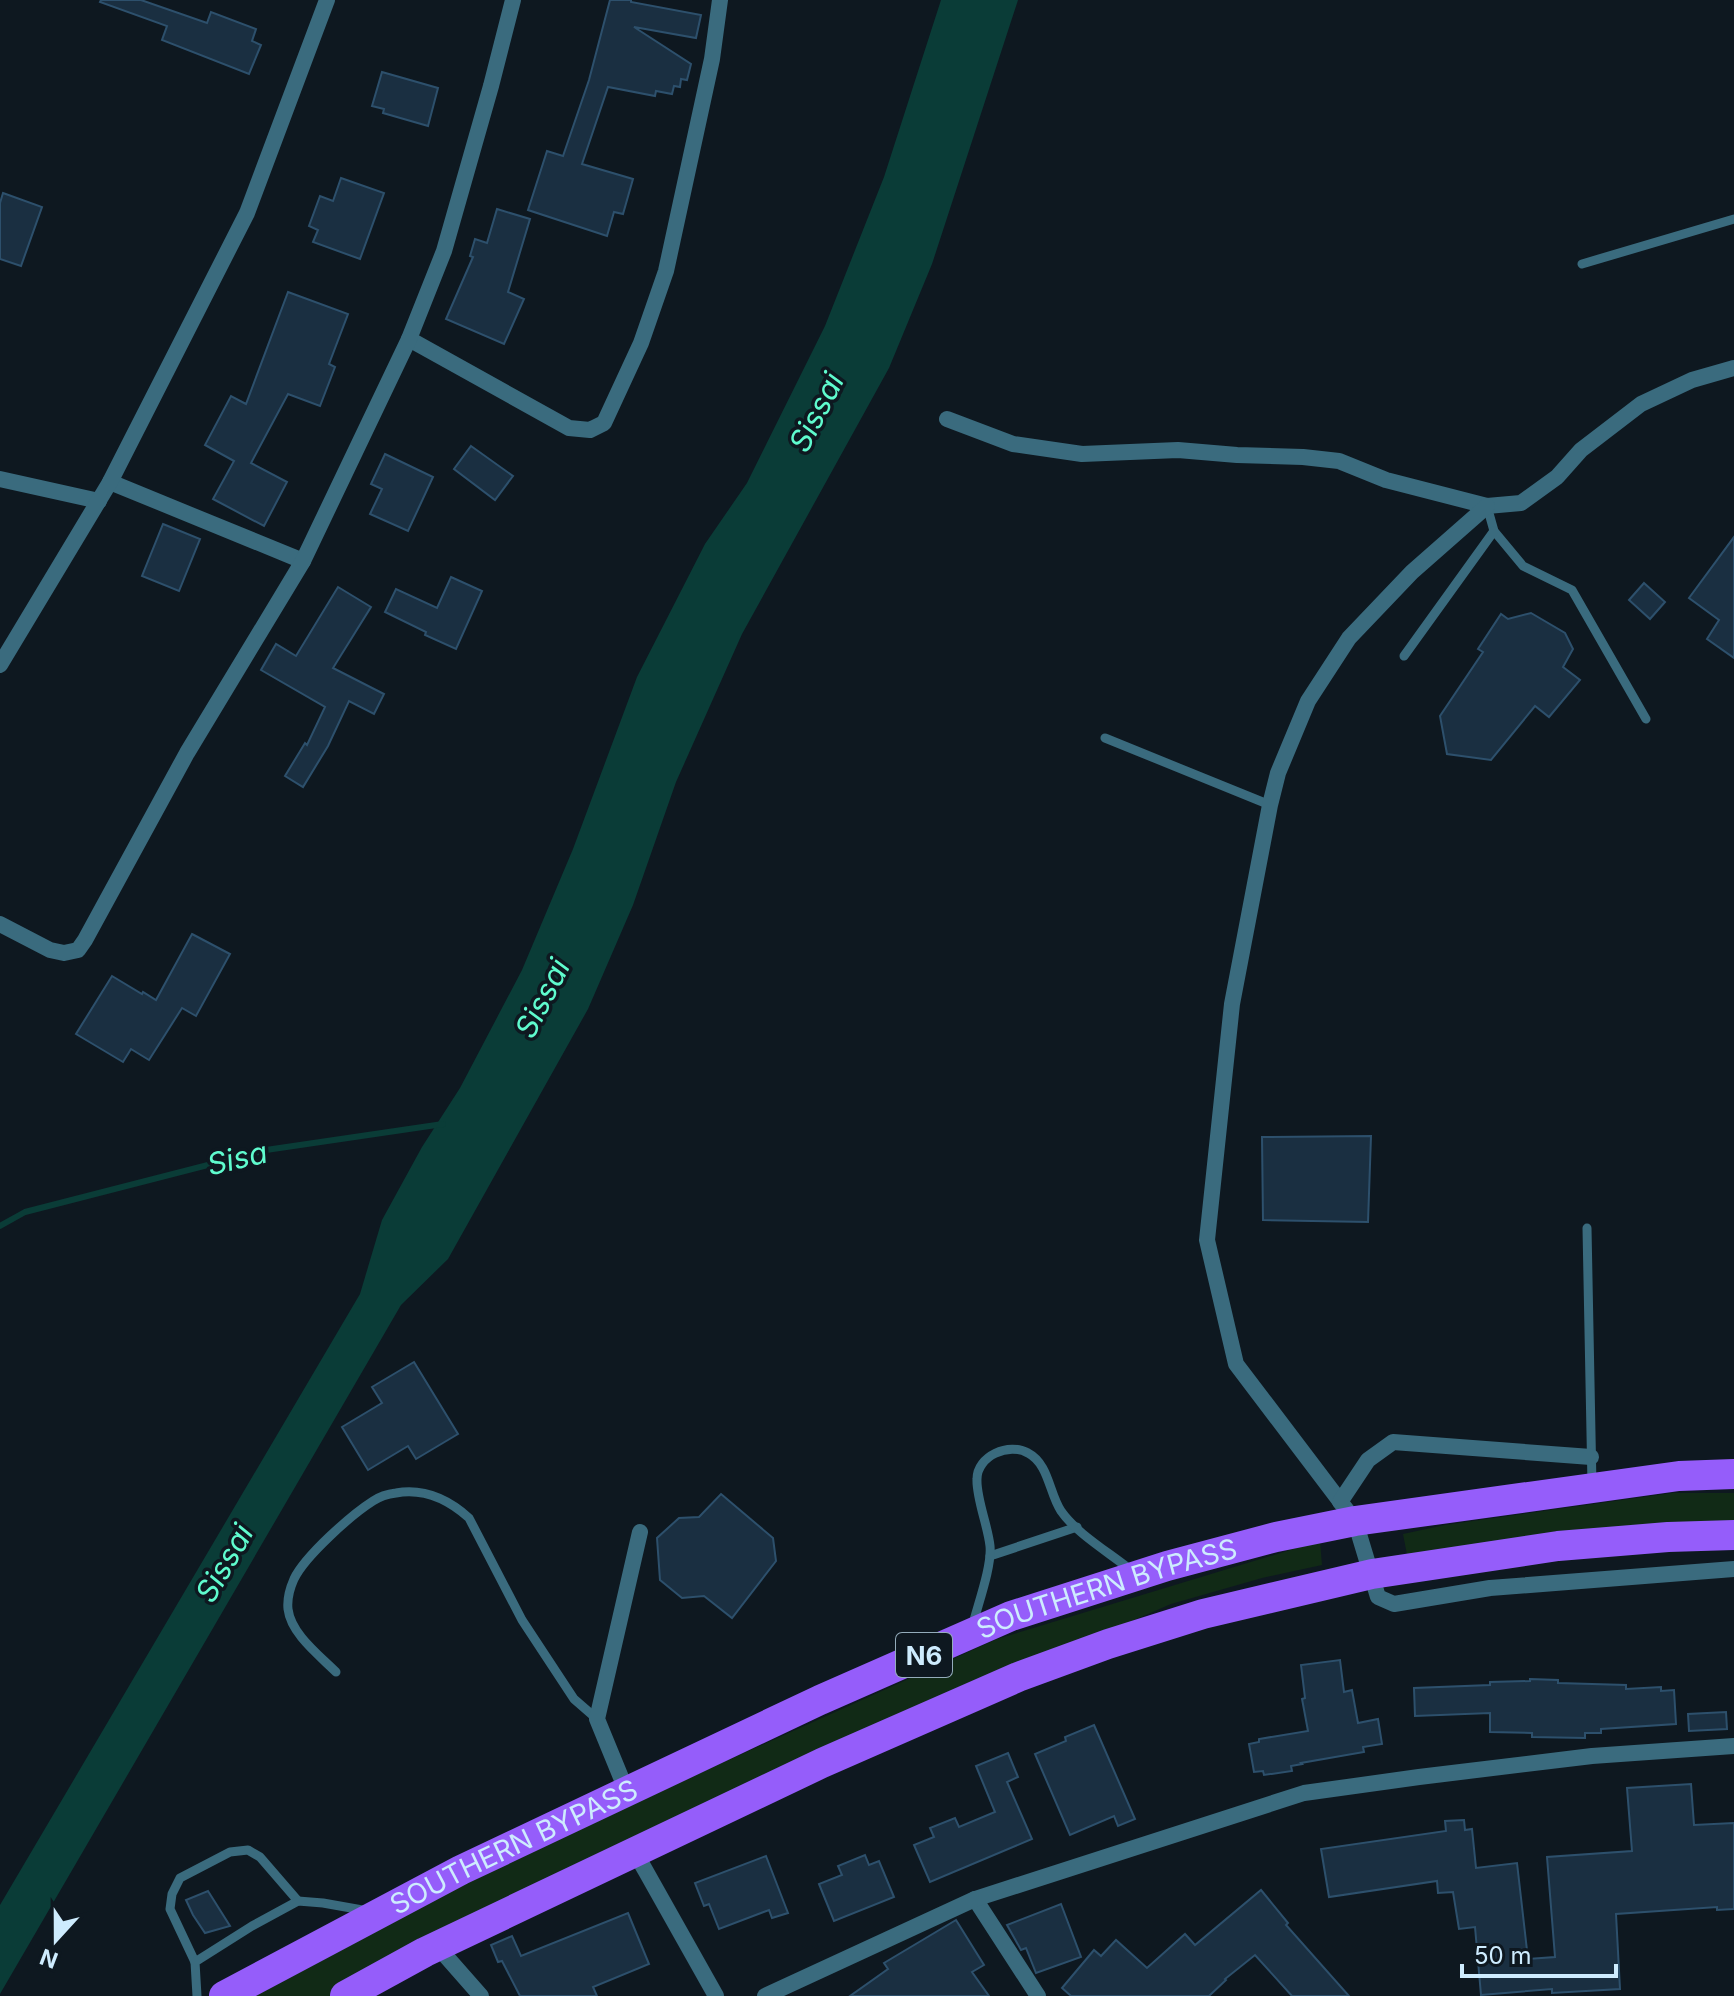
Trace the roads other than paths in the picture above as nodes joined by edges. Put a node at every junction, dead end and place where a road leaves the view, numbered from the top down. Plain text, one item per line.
1 (327, 0) edge
2 (513, 0) edge
3 (720, 0) edge
4 (1734, 219) edge
5 (1582, 264) dead end
6 (409, 339) junction
7 (1734, 368) edge
8 (947, 419) dead end
9 (0, 479) edge
10 (110, 482) junction
11 (99, 501) junction
12 (1487, 506) junction
13 (1494, 531) junction
14 (303, 561) junction
15 (1404, 656) dead end
16 (0, 665) edge
17 (1646, 719) dead end
18 (1105, 738) dead end
19 (1270, 805) junction
20 (0, 924) edge
21 (1587, 1228) dead end
22 (1591, 1457) junction
23 (1734, 1474) edge
24 (1592, 1489) junction
25 (1348, 1511) junction
26 (1077, 1527) junction
27 (640, 1532) dead end
28 (1734, 1535) edge
29 (990, 1556) junction
30 (1734, 1569) edge
31 (1372, 1574) junction
32 (1138, 1575) junction
33 (970, 1634) junction
34 (336, 1672) dead end
35 (597, 1719) junction
36 (1734, 1746) edge
37 (627, 1792) junction
38 (635, 1852) junction
39 (975, 1899) junction
40 (298, 1901) junction
41 (379, 1913) junction
42 (437, 1946) junction
43 (195, 1962) junction
44 (197, 1996) edge
45 (224, 1996) edge
46 (345, 1996) edge
47 (481, 1996) edge
48 (716, 1996) edge
49 (765, 1996) edge
50 (1038, 1996) edge

1 - 10 street
2 - 6 street
3 - 6 street
4 - 5 lane
6 - 14 street
7 - 12 street
8 - 12 street
9 - 11 street
10 - 11 street
10 - 14 street
11 - 16 street
12 - 13 lane
12 - 19 street
13 - 15 lane
13 - 17 lane
14 - 20 street
18 - 19 lane
19 - 25 street
21 - 22 lane
22 - 24 lane
22 - 25 street
23 - 24 highway, SOUTHERN BYPASS / N6
24 - 25 highway, SOUTHERN BYPASS / N6
25 - 31 street
25 - 32 highway, SOUTHERN BYPASS / N6
26 - 29 lane
26 - 29 lane
26 - 32 lane
27 - 35 street
28 - 31 highway, SOUTHERN BYPASS / N6
29 - 33 lane
30 - 31 street
31 - 38 highway, SOUTHERN BYPASS / N6
32 - 33 highway, SOUTHERN BYPASS / N6
33 - 37 highway, SOUTHERN BYPASS / N6
34 - 35 lane
35 - 37 street
36 - 39 street
37 - 41 highway, SOUTHERN BYPASS / N6
38 - 42 highway, SOUTHERN BYPASS / N6
38 - 48 street
39 - 49 street
39 - 50 street
40 - 41 lane
40 - 43 lane
40 - 43 lane
41 - 45 highway, SOUTHERN BYPASS / N6
42 - 46 highway, SOUTHERN BYPASS / N6
42 - 47 street
43 - 44 lane

